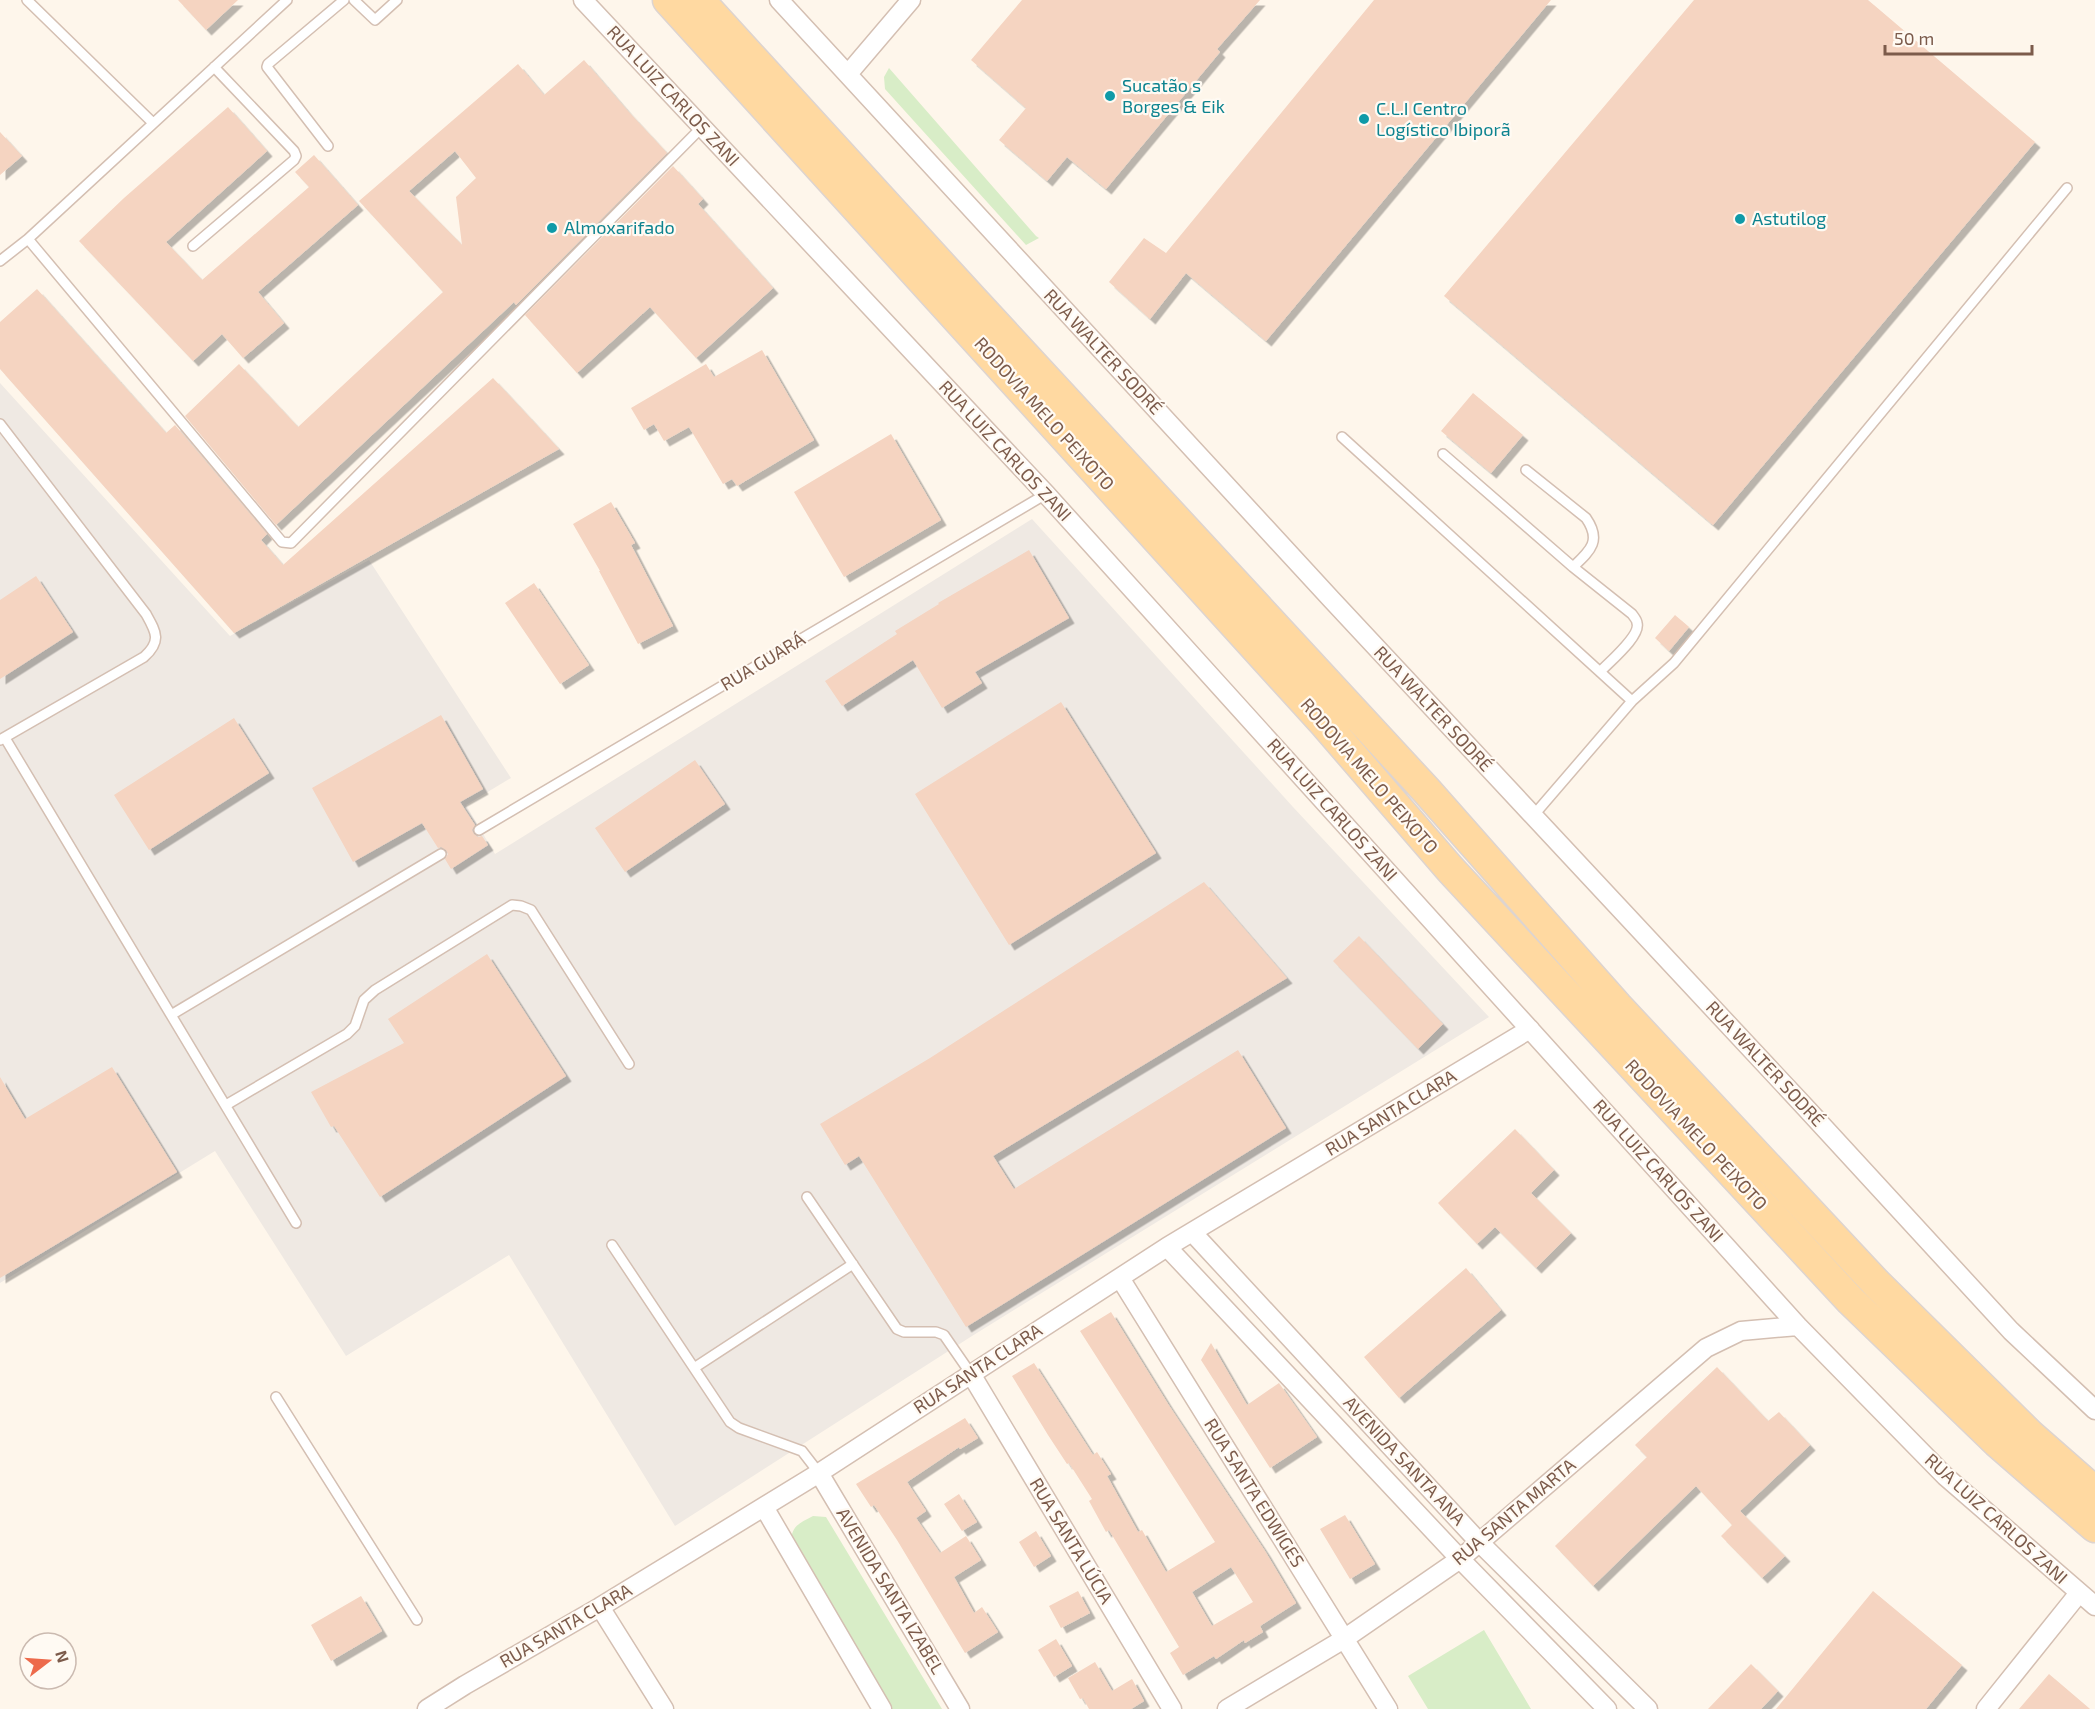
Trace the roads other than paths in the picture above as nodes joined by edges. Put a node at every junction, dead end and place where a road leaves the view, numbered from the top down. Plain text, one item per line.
1 (27, 0) edge
2 (287, 0) edge
3 (344, 0) edge
4 (354, 0) edge
5 (397, 0) edge
6 (583, 0) edge
7 (668, 0) edge
8 (699, 0) edge
9 (779, 0) edge
10 (911, 0) edge
11 (214, 67) junction
12 (848, 74) junction
13 (153, 123) junction
14 (702, 127) junction
15 (328, 146) dead end
16 (2067, 188) dead end
17 (28, 239) junction
18 (194, 246) dead end
19 (0, 261) edge
20 (0, 424) edge
21 (3, 435) edge
22 (1342, 437) dead end
23 (1443, 454) dead end
24 (1526, 470) dead end
25 (1046, 494) junction
26 (1573, 567) junction
27 (1600, 672) junction
28 (1632, 701) junction
29 (2, 739) edge
30 (1533, 816) junction
31 (479, 830) dead end
32 (441, 854) dead end
33 (171, 1015) junction
34 (1530, 1029) junction
35 (629, 1064) dead end
36 (226, 1105) junction
37 (807, 1197) dead end
38 (296, 1223) dead end
39 (1192, 1232) junction
40 (612, 1245) dead end
41 (1167, 1247) junction
42 (853, 1264) junction
43 (1120, 1278) junction
44 (1798, 1326) junction
45 (694, 1368) junction
46 (971, 1374) junction
47 (276, 1397) dead end
48 (2095, 1410) edge
49 (819, 1473) junction
50 (2095, 1492) edge
51 (764, 1507) junction
52 (2095, 1527) edge
53 (1479, 1542) junction
54 (1460, 1559) junction
55 (2079, 1593) junction
56 (2095, 1606) edge
57 (600, 1608) junction
58 (417, 1620) dead end
59 (1344, 1639) junction
60 (437, 1706) edge
61 (664, 1709) edge
62 (882, 1709) edge
63 (960, 1709) edge
64 (1172, 1709) edge
65 (1227, 1709) edge
66 (1388, 1709) edge
67 (1607, 1709) edge
68 (1648, 1709) edge
69 (1986, 1709) edge

1 - 13 lane
2 - 11 lane
3 - 15 lane
4 - 5 lane
6 - 14 street, RUA LUIZ CARLOS ZANI
7 - 52 main road, RODOVIA MELO PEIXOTO
8 - 50 main road, RODOVIA MELO PEIXOTO
9 - 12 street, RUA WALTER SODRÉ
10 - 12 street
11 - 13 lane
11 - 18 lane
12 - 30 street, RUA WALTER SODRÉ
13 - 17 lane
14 - 17 lane
14 - 25 street, RUA LUIZ CARLOS ZANI
16 - 28 lane
17 - 19 lane
20 - 21 lane
21 - 29 lane
22 - 27 lane
23 - 26 lane
24 - 26 lane
25 - 31 lane, RUA GUARÁ
25 - 34 street, RUA LUIZ CARLOS ZANI
26 - 27 lane
27 - 28 lane
28 - 30 lane
29 - 33 lane
30 - 48 street, RUA WALTER SODRÉ
32 - 33 lane
33 - 36 lane
34 - 39 street, RUA SANTA CLARA
34 - 44 street, RUA LUIZ CARLOS ZANI
35 - 36 lane
36 - 38 lane
37 - 42 lane
39 - 41 street, RUA SANTA CLARA
39 - 53 street, AVENIDA SANTA ANA
40 - 45 lane
41 - 43 street, RUA SANTA CLARA
41 - 54 street, AVENIDA SANTA ANA
42 - 45 lane
42 - 46 lane
43 - 46 street, RUA SANTA CLARA
43 - 59 street, RUA SANTA EDWIGES
44 - 53 street, RUA SANTA MARTA
44 - 55 street, RUA LUIZ CARLOS ZANI
45 - 49 lane
46 - 49 street, RUA SANTA CLARA
46 - 64 street, RUA SANTA LÚCIA
47 - 58 lane
49 - 51 street, RUA SANTA CLARA
49 - 63 street, AVENIDA SANTA IZABEL
51 - 57 street, RUA SANTA CLARA
51 - 62 street
53 - 54 street, RUA SANTA MARTA
53 - 68 street, AVENIDA SANTA ANA
54 - 59 street, RUA SANTA MARTA
54 - 67 street, AVENIDA SANTA ANA
55 - 56 street, RUA LUIZ CARLOS ZANI
55 - 69 street
57 - 60 street, RUA SANTA CLARA
57 - 61 street
59 - 65 street, RUA SANTA MARTA
59 - 66 street, RUA SANTA EDWIGES

